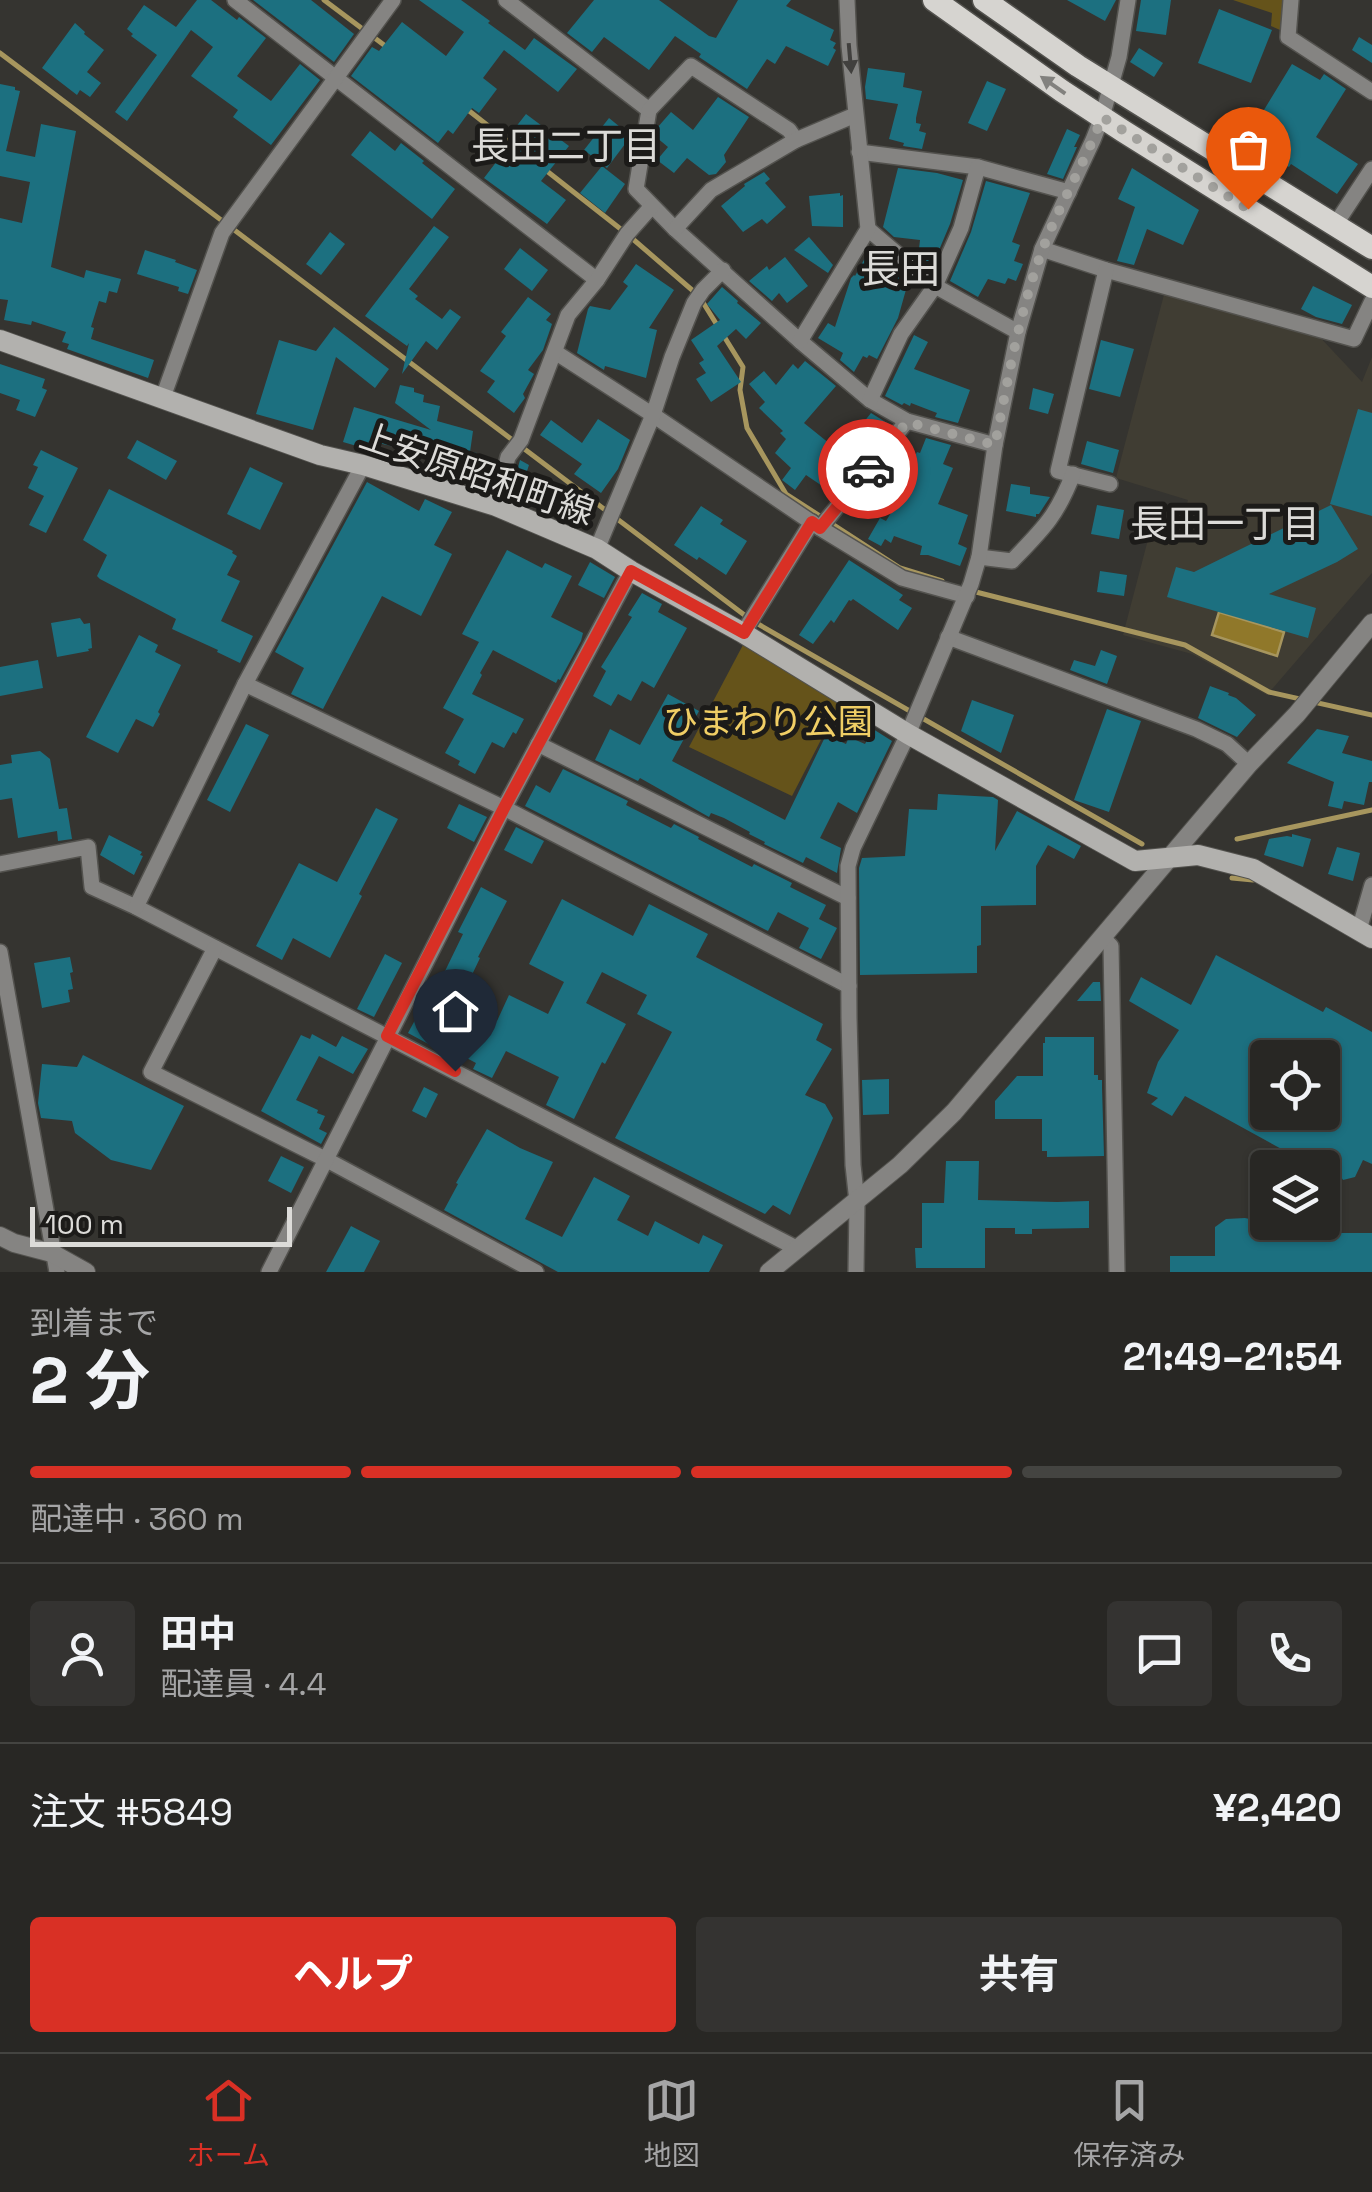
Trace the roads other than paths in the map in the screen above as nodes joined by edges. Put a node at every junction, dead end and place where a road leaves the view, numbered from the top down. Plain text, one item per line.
1 (235, 0) edge
2 (393, 0) edge
3 (506, 0) edge
4 (847, 0) edge
5 (934, 0) edge
6 (984, 0) edge
7 (1128, 0) edge
8 (1292, 0) edge
9 (336, 78) junction
10 (1111, 86) junction
11 (1372, 92) edge
12 (649, 110) junction
13 (855, 115) junction
14 (1102, 117) junction
15 (796, 140) junction
16 (859, 152) junction
17 (978, 167) junction
18 (1372, 169) edge
19 (1069, 192) junction
20 (652, 206) junction
21 (1335, 225) junction
22 (675, 229) junction
23 (868, 229) junction
24 (1372, 248) edge
25 (1042, 250) junction
26 (723, 270) junction
27 (1106, 270) junction
28 (597, 280) junction
29 (935, 286) junction
30 (1372, 286) edge
31 (1372, 301) edge
32 (1018, 332) junction
33 (0, 340) edge
34 (800, 342) junction
35 (555, 352) junction
36 (162, 400) junction
37 (870, 400) junction
38 (653, 415) junction
39 (907, 422) junction
40 (995, 445) junction
41 (363, 465) junction
42 (1073, 474) junction
43 (1110, 484) dead end
44 (496, 506) junction
45 (821, 522) junction
46 (597, 549) junction
47 (978, 557) junction
48 (631, 571) junction
49 (969, 590) junction
50 (1372, 622) edge
51 (744, 633) junction
52 (948, 637) junction
53 (245, 684) junction
54 (908, 734) junction
55 (538, 744) junction
56 (1249, 764) junction
57 (504, 808) junction
58 (1170, 858) junction
59 (0, 864) edge
60 (1372, 885) edge
61 (848, 898) junction
62 (136, 907) junction
63 (1366, 934) edge
64 (1102, 936) junction
65 (215, 948) junction
66 (0, 952) edge
67 (849, 986) junction
68 (387, 1036) junction
69 (327, 1160) junction
70 (857, 1202) junction
71 (0, 1236) edge
72 (798, 1250) junction
73 (52, 1253) junction
74 (56, 1272) edge
75 (86, 1272) edge
76 (269, 1272) edge
77 (536, 1272) edge
78 (770, 1272) edge
79 (856, 1272) edge
80 (1116, 1272) edge

1 - 9 street
2 - 9 street
3 - 12 street
4 -> 13 street
14 -> 5 main road
6 - 10 main road
7 - 10 street
8 - 11 street
9 - 28 street
9 - 36 street
10 - 14 street
10 - 21 main road
12 - 15 street
12 - 20 street
13 - 15 street
13 - 16 street
14 - 19 street
14 - 30 main road
15 - 22 street
16 - 17 street
16 - 23 street
17 - 19 street
17 - 29 street
18 - 21 street
19 - 25 street
20 - 22 street
20 - 28 street
21 - 24 main road
22 - 26 street
23 - 29 street
23 - 34 street
25 - 27 street
25 - 32 street
26 - 34 street
26 - 38 street
27 - 31 street
27 - 42 street
28 - 35 street
29 - 32 street
29 - 37 street
32 - 40 street
33 - 36 main road, 上安原昭和町線
34 - 37 street
35 - 38 street
35 - 44 street
36 - 41 main road, 上安原昭和町線
37 - 39 street
38 - 45 street
38 - 46 street
39 - 40 street
39 - 45 street
40 - 47 street
41 - 44 main road, 上安原昭和町線
41 - 53 street
42 - 43 street
42 - 47 street
44 - 46 main road, 上安原昭和町線
45 - 49 street
45 - 51 street
46 - 48 main road, 上安原昭和町線
47 - 49 street
48 - 51 main road, 上安原昭和町線
48 - 55 street
49 - 52 street
50 - 56 street
51 - 54 main road, 上安原昭和町線
52 - 54 street
52 - 56 street
53 - 57 street
53 - 62 street
54 - 58 main road, 上安原昭和町線
54 - 61 street
55 - 57 street
55 - 61 street
56 - 58 street
57 - 67 street
57 - 68 street
58 - 63 main road, 上安原昭和町線
58 - 64 street
59 - 62 street
60 - 63 street
61 - 67 street
62 - 65 street
64 - 70 street
64 - 80 street
65 - 68 street
65 - 69 street
66 - 73 street
67 - 70 street
68 - 69 street
68 - 72 street
69 - 76 street
69 - 77 street
70 - 72 street
70 - 79 street
71 - 73 street
72 - 78 street
73 - 74 street
73 - 75 street

